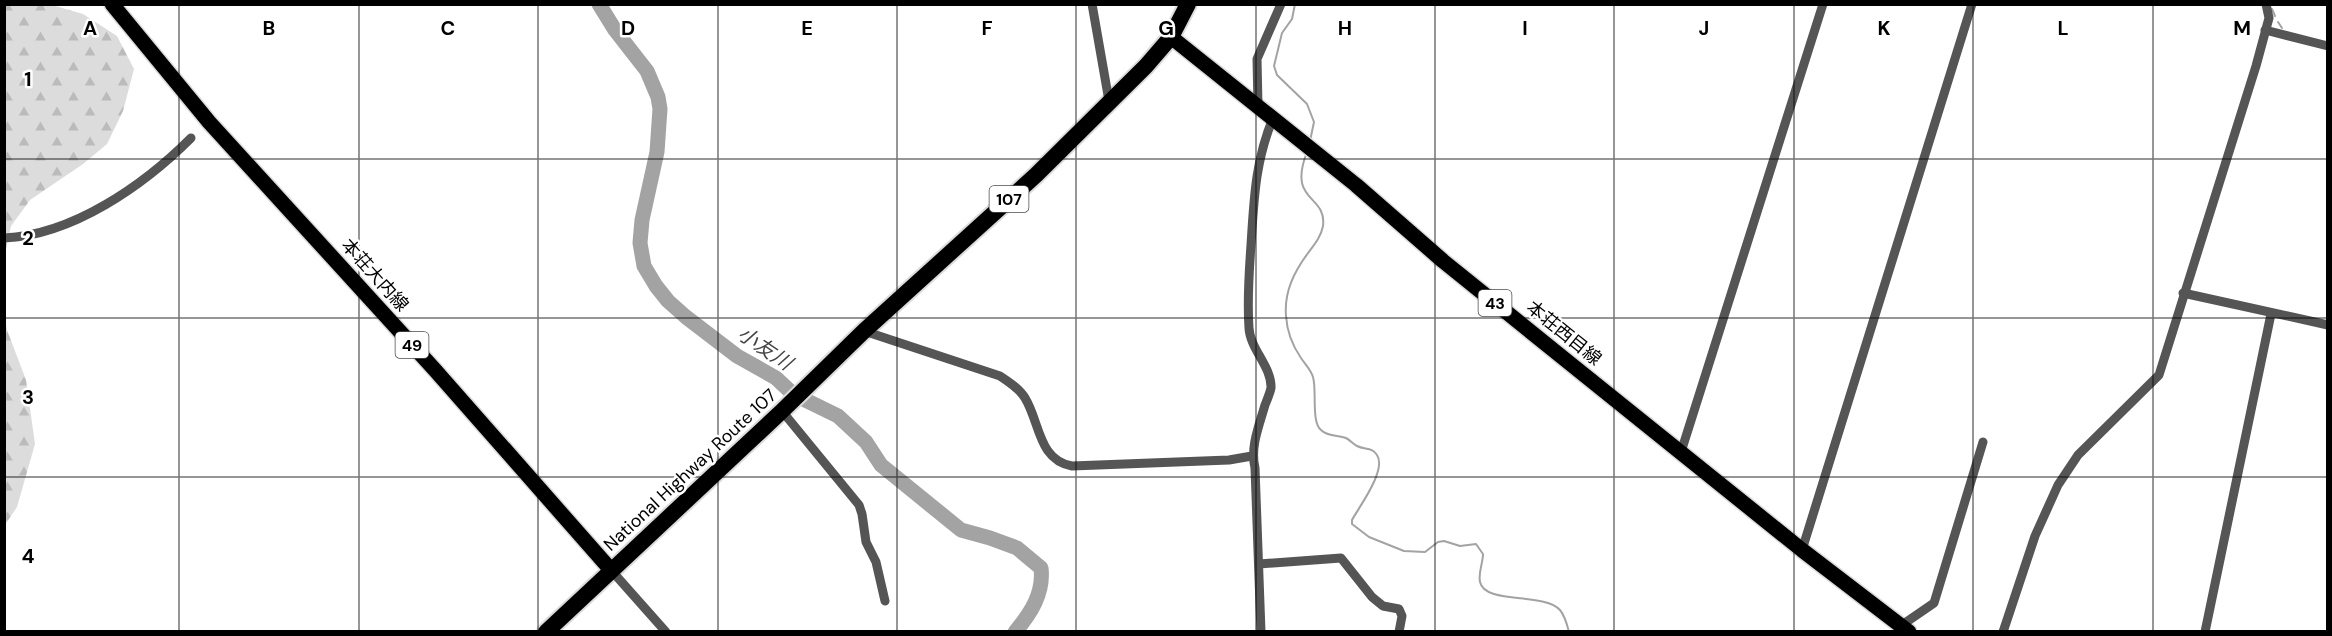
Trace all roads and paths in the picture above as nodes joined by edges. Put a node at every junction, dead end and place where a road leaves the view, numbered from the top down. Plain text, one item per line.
1 (112, 4) edge
2 (1092, 4) edge
3 (1188, 4) edge
4 (1281, 4) edge
5 (1823, 4) edge
6 (1972, 4) edge
7 (2267, 9) edge
8 (2265, 30) junction
9 (1171, 37) junction
10 (2328, 46) edge
11 (1109, 101) junction
12 (1258, 106) junction
13 (1274, 118) junction
14 (190, 138) dead end
15 (4, 238) edge
16 (2183, 293) junction
17 (2271, 314) junction
18 (2328, 325) edge
19 (864, 331) junction
20 (785, 408) junction
21 (1983, 442) dead end
22 (1681, 452) junction
23 (1252, 456) junction
24 (1802, 550) junction
25 (1259, 564) junction
26 (611, 570) junction
27 (885, 601) dead end
28 (1906, 628) edge
29 (546, 632) edge
30 (666, 632) edge
31 (1262, 632) edge
32 (1399, 632) edge
33 (2003, 632) edge
34 (2205, 632) edge

1 - 26 main road, 本荘大内線 / 49
2 - 11 street
3 - 9 highway, National Highway Route 107 / 107
4 - 12 street
5 - 22 street
6 - 24 street
7 - 8 street
8 - 10 street
8 - 16 street
9 - 11 highway, National Highway Route 107 / 107
9 - 12 main road, 本荘西目線 / 43
11 - 19 highway, National Highway Route 107 / 107
12 - 13 main road, 本荘西目線 / 43
13 - 22 main road, 本荘西目線 / 43
13 - 23 street
14 - 15 street
16 - 17 street
16 - 33 street
17 - 18 street
17 - 34 street
19 - 20 highway, National Highway Route 107 / 107
19 - 23 street
20 - 26 highway, National Highway Route 107 / 107
20 - 27 street
21 - 28 street
22 - 24 main road, 本荘西目線 / 43
23 - 25 street
24 - 28 main road, 本荘西目線 / 43
25 - 31 street
25 - 32 street
26 - 29 highway, National Highway Route 107 / 107
26 - 30 street

